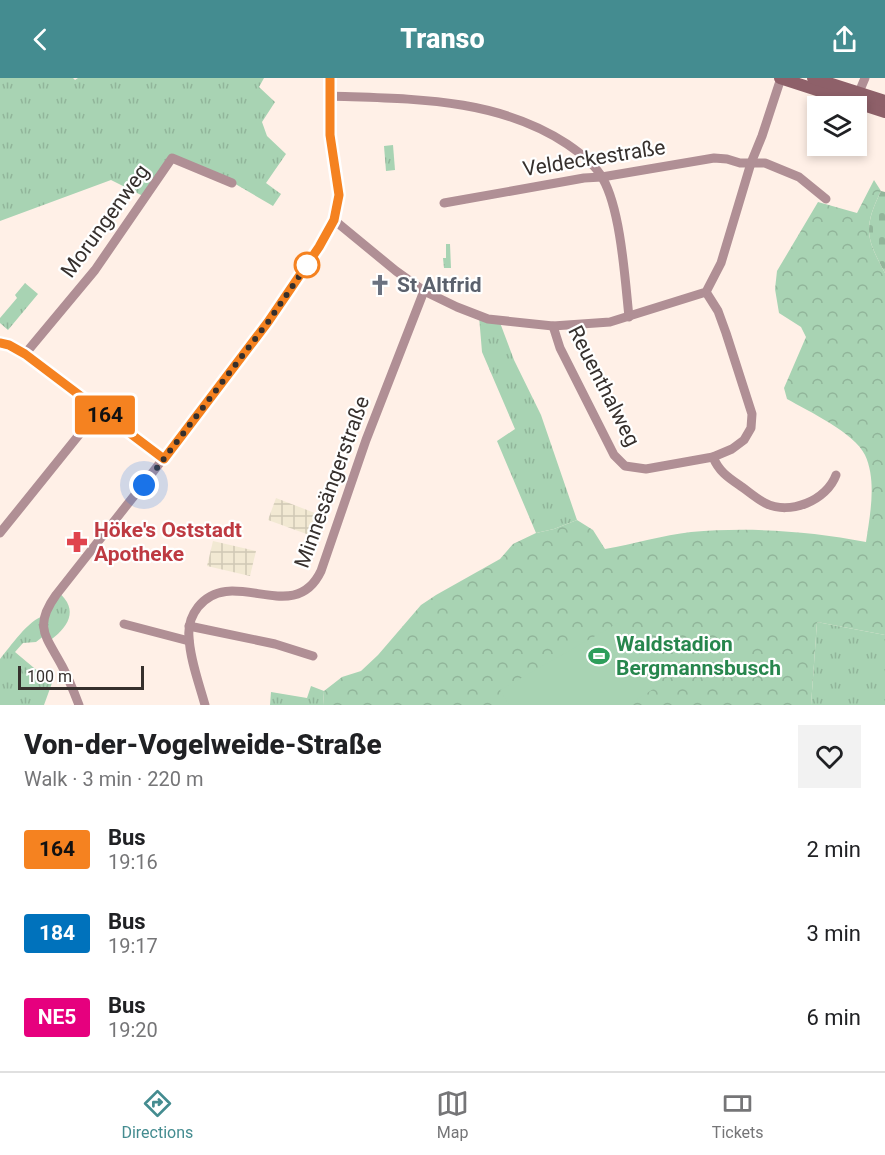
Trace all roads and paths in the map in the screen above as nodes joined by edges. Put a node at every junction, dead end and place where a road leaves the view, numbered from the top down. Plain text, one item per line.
1 (330, 78) edge
2 (780, 78) edge
3 (813, 78) edge
4 (865, 78) edge
5 (329, 96) junction
6 (849, 96) edge
7 (853, 96) edge
8 (858, 96) edge
9 (867, 99) edge
10 (885, 101) edge
11 (867, 103) edge
12 (885, 112) edge
13 (751, 163) junction
14 (602, 177) junction
15 (232, 183) dead end
16 (826, 199) dead end
17 (444, 203) dead end
18 (334, 220) junction
19 (424, 291) junction
20 (706, 292) junction
21 (629, 317) junction
22 (553, 326) junction
23 (0, 343) edge
24 (25, 354) junction
25 (99, 410) junction
26 (713, 457) junction
27 (164, 459) junction
28 (836, 475) dead end
29 (0, 533) edge
30 (124, 624) dead end
31 (189, 626) junction
32 (189, 641) junction
33 (313, 656) dead end
34 (79, 705) edge
35 (205, 705) edge

1 - 5 street
2 - 6 main road
2 - 13 street
3 - 7 main road
4 - 8 street
5 - 14 street
5 - 18 street
9 - 10 main road
11 - 12 main road
13 - 14 street, Veldeckestraße
13 - 16 street, Veldeckestraße
13 - 20 street
14 - 17 street, Veldeckestraße
14 - 21 street
15 - 24 street, Morungenweg
18 - 19 street
18 - 27 street
19 - 22 street
19 - 31 street, Minnesängerstraße
20 - 21 street
20 - 26 street, Reuenthalweg
21 - 22 street
22 - 26 street, Reuenthalweg
23 - 24 street
24 - 25 street
25 - 27 street
25 - 29 street
26 - 28 street
27 - 34 street
30 - 32 street
31 - 32 street
31 - 33 street
32 - 35 street

